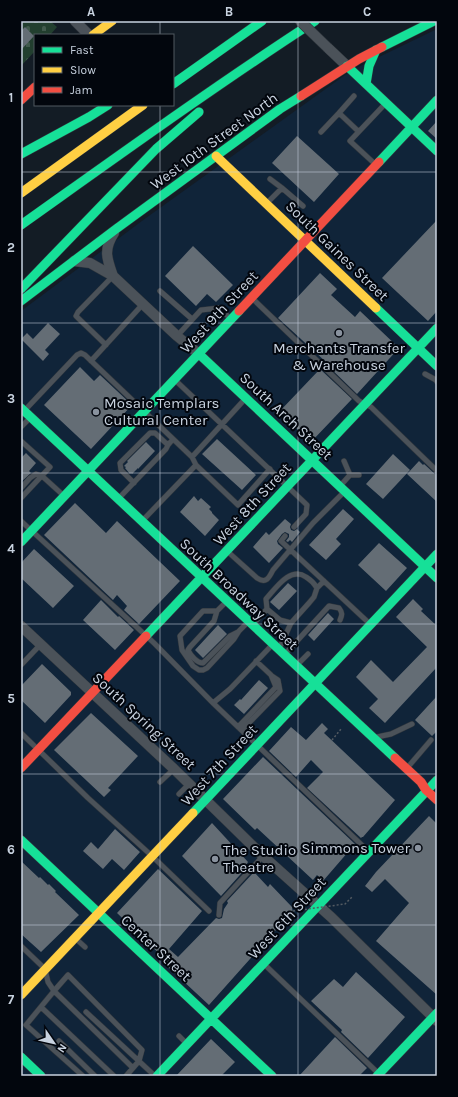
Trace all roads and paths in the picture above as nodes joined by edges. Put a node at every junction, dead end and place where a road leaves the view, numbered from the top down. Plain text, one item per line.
1 (75, 21) edge
2 (112, 21) edge
3 (262, 21) edge
4 (300, 21) edge
5 (316, 21) edge
6 (434, 21) edge
7 (247, 30) junction
8 (88, 34) edge
9 (94, 34) edge
10 (376, 50) junction
11 (266, 53) junction
12 (193, 58) dead end
13 (347, 66) junction
14 (174, 83) edge
15 (366, 84) junction
16 (34, 87) edge
17 (354, 96) dead end
18 (21, 100) edge
19 (437, 100) edge
20 (386, 103) junction
21 (106, 106) edge
22 (142, 106) edge
23 (339, 113) junction
24 (412, 127) junction
25 (358, 131) junction
26 (321, 132) dead end
27 (437, 151) edge
28 (21, 154) edge
29 (216, 156) junction
30 (376, 165) junction
31 (270, 179) dead end
32 (282, 188) junction
33 (71, 189) junction
34 (21, 193) edge
35 (266, 204) junction
36 (303, 206) dead end
37 (21, 225) edge
38 (116, 229) junction
39 (21, 231) edge
40 (304, 241) junction
41 (74, 261) junction
42 (113, 276) junction
43 (21, 289) edge
44 (160, 291) dead end
45 (252, 298) junction
46 (21, 301) edge
47 (143, 304) junction
48 (192, 319) junction
49 (231, 319) junction
50 (437, 328) edge
51 (177, 336) junction
52 (106, 345) junction
53 (418, 348) junction
54 (199, 354) junction
55 (91, 361) junction
56 (437, 366) edge
57 (425, 374) dead end
58 (175, 380) junction
59 (437, 380) edge
60 (246, 398) junction
61 (365, 404) junction
62 (25, 412) edge
63 (144, 412) junction
64 (222, 424) junction
65 (21, 427) edge
66 (173, 439) junction
67 (21, 441) edge
68 (168, 445) junction
69 (192, 457) junction
70 (312, 460) junction
71 (344, 461) dead end
72 (196, 465) junction
73 (270, 469) junction
74 (88, 471) junction
75 (437, 471) edge
76 (350, 475) junction
77 (359, 475) dead end
78 (42, 476) junction
79 (134, 483) junction
80 (288, 486) junction
81 (21, 488) edge
82 (342, 489) junction
83 (64, 496) junction
84 (21, 498) edge
85 (118, 500) junction
86 (21, 521) edge
87 (142, 521) junction
88 (294, 527) dead end
89 (32, 531) junction
90 (285, 536) dead end
91 (21, 542) edge
92 (290, 549) junction
93 (227, 550) junction
94 (437, 554) edge
95 (425, 567) junction
96 (202, 578) junction
97 (437, 578) edge
98 (324, 581) junction
99 (317, 588) junction
100 (227, 601) junction
101 (349, 604) junction
102 (267, 609) junction
103 (217, 611) junction
104 (342, 611) junction
105 (340, 620) dead end
106 (250, 623) junction
107 (291, 623) junction
108 (370, 625) junction
109 (21, 626) edge
110 (239, 631) junction
111 (146, 636) junction
112 (40, 644) junction
113 (279, 650) junction
114 (308, 654) dead end
115 (256, 661) junction
116 (21, 665) edge
117 (296, 666) junction
118 (315, 684) junction
119 (93, 693) junction
120 (213, 703) junction
121 (412, 724) dead end
122 (240, 729) junction
123 (341, 729) dead end
124 (21, 733) edge
125 (373, 738) junction
126 (332, 740) dead end
127 (431, 740) dead end
128 (257, 745) junction
129 (38, 750) junction
130 (21, 768) edge
131 (174, 769) junction
132 (406, 769) junction
133 (437, 780) edge
134 (160, 782) dead end
135 (189, 784) junction
136 (426, 790) junction
137 (179, 794) dead end
138 (206, 799) junction
139 (437, 800) edge
140 (21, 840) edge
141 (368, 852) junction
142 (152, 856) junction
143 (264, 856) junction
144 (251, 870) junction
145 (248, 878) dead end
146 (353, 896) dead end
147 (318, 906) junction
148 (208, 911) dead end
149 (294, 911) dead end
150 (99, 913) junction
151 (219, 915) dead end
152 (75, 938) junction
153 (21, 946) edge
154 (85, 947) dead end
155 (264, 963) junction
156 (45, 969) junction
157 (54, 992) junction
158 (21, 995) edge
159 (41, 1007) junction
160 (86, 1012) dead end
161 (436, 1017) edge
162 (211, 1018) junction
163 (179, 1036) dead end
164 (59, 1042) dead end
165 (188, 1044) junction
166 (21, 1057) edge
167 (140, 1061) junction
168 (133, 1068) junction
169 (378, 1075) edge
170 (41, 1076) edge
171 (83, 1076) edge
172 (96, 1076) edge
173 (114, 1076) edge
174 (126, 1076) edge
175 (156, 1076) edge
176 (272, 1076) edge

1 - 8 street
2 - 9 main road
3 - 7 main road
4 - 13 street, bridge
5 - 11 main road
6 - 10 main road, West 10th Street North
7 - 12 main road
7 - 14 main road
10 - 13 main road, West 10th Street North
10 - 15 main road
11 - 33 main road
11 - 43 main road
13 - 15 main road
13 - 29 main road, West 10th Street North
15 - 20 main road
16 - 18 main road
17 - 23 lane
19 - 24 main road, West 9th Street
20 - 24 main road
20 - 25 lane
21 - 28 main road
22 - 34 main road
23 - 25 lane
23 - 26 lane
24 - 27 main road
24 - 30 main road, West 9th Street
25 - 30 lane
29 - 35 main road, South Gaines Street
29 - 38 main road, West 10th Street North
30 - 40 main road, West 9th Street
31 - 32 lane
32 - 35 lane
32 - 36 lane
33 - 37 main road
33 - 39 main road
35 - 40 main road, South Gaines Street
38 - 41 main road, West 10th Street North
38 - 42 street, South Arch Street
40 - 45 main road, West 9th Street
40 - 53 main road, South Gaines Street
41 - 42 street, South Arch Street
41 - 46 main road, West 10th Street North
42 - 47 street, South Arch Street
42 - 52 lane
44 - 48 lane
45 - 49 main road, West 9th Street
45 - 61 lane
47 - 51 street, South Arch Street
47 - 52 lane
48 - 49 lane
48 - 51 lane
49 - 54 main road, West 9th Street
50 - 53 main road, West 8th Street
51 - 54 street, South Arch Street
52 - 55 lane
53 - 56 main road, South Gaines Street
53 - 61 main road, West 8th Street
54 - 58 main road, West 9th Street
54 - 60 main road, South Arch Street
55 - 62 lane
55 - 63 lane
57 - 59 lane
58 - 63 main road, West 9th Street
58 - 64 lane
60 - 64 lane
60 - 70 main road, South Arch Street
61 - 70 main road, West 8th Street
61 - 75 lane
62 - 65 lane
62 - 74 main road, South Broadway Street
63 - 66 lane
63 - 74 main road, West 9th Street
64 - 69 lane
64 - 73 lane
66 - 68 lane
66 - 69 lane
67 - 78 lane
68 - 79 lane
68 - 79 lane
69 - 72 lane
70 - 80 main road, West 8th Street
70 - 82 main road, South Arch Street
71 - 76 lane
72 - 73 lane
72 - 87 lane
73 - 80 lane
74 - 83 main road, West 9th Street
74 - 85 main road, South Broadway Street
76 - 77 lane
76 - 82 lane
78 - 81 lane
78 - 83 lane
78 - 84 lane
79 - 85 lane
80 - 88 lane
80 - 93 main road, West 8th Street
82 - 92 lane
82 - 95 main road, South Arch Street
83 - 89 main road, West 9th Street
85 - 87 main road, South Broadway Street
86 - 89 lane
87 - 96 main road, South Broadway Street
89 - 91 main road, West 9th Street
89 - 111 lane
90 - 92 lane
92 - 93 lane
92 - 98 lane
93 - 96 main road, West 8th Street
94 - 95 main road, West 7th Street
95 - 97 main road, South Arch Street
95 - 108 main road, West 7th Street
96 - 100 main road, South Broadway Street
96 - 111 main road, West 8th Street
98 - 99 lane
98 - 101 lane
99 - 102 lane
99 - 107 lane
100 - 103 lane
100 - 106 main road, South Broadway Street
101 - 104 lane
101 - 108 lane
102 - 106 lane
102 - 107 lane
103 - 110 lane
103 - 110 lane
104 - 105 lane
104 - 113 lane
106 - 110 lane
106 - 113 main road, South Broadway Street
107 - 113 lane
108 - 118 main road, West 7th Street
109 - 112 street, South Spring Street
111 - 119 main road, West 8th Street
111 - 120 lane
112 - 116 lane
112 - 119 street, South Spring Street
113 - 115 lane
113 - 117 main road, South Broadway Street
114 - 117 lane
115 - 120 lane
115 - 122 lane
117 - 118 main road, South Broadway Street
118 - 125 main road, South Broadway Street
118 - 128 main road, West 7th Street
119 - 129 main road, West 8th Street
119 - 131 street, South Spring Street
120 - 122 lane
121 - 125 lane
122 - 128 lane
123 - 126 path
124 - 129 lane
125 - 132 main road, South Broadway Street
127 - 132 lane
128 - 138 main road, West 7th Street
128 - 141 lane
129 - 130 main road, West 8th Street
129 - 142 lane
131 - 134 lane
131 - 135 street, South Spring Street
132 - 136 main road, South Broadway Street
133 - 136 main road, West 6th Street
135 - 137 lane
135 - 138 street, South Spring Street
136 - 139 main road, South Broadway Street
136 - 141 main road, West 6th Street
138 - 142 main road, West 7th Street
138 - 143 street, South Spring Street
140 - 150 main road, Center Street
141 - 147 main road, West 6th Street
142 - 148 lane
142 - 150 main road, West 7th Street
143 - 144 lane
143 - 147 street, South Spring Street
144 - 145 lane
144 - 151 lane
146 - 149 path, bridge
147 - 155 main road, West 6th Street
147 - 161 street, South Spring Street
150 - 152 main road, West 7th Street
150 - 162 main road, Center Street
152 - 154 lane
152 - 156 main road, West 7th Street
153 - 156 lane
155 - 162 main road, West 6th Street
155 - 169 lane
156 - 157 lane
156 - 158 main road, West 7th Street
157 - 159 lane
157 - 167 lane
157 - 168 lane
159 - 171 lane
159 - 173 lane
160 - 167 lane
161 - 169 main road
162 - 165 main road, West 6th Street
162 - 176 main road, Center Street
163 - 165 lane
164 - 172 lane
165 - 175 main road, West 6th Street
166 - 170 main road
167 - 168 lane
167 - 175 lane
168 - 174 lane

